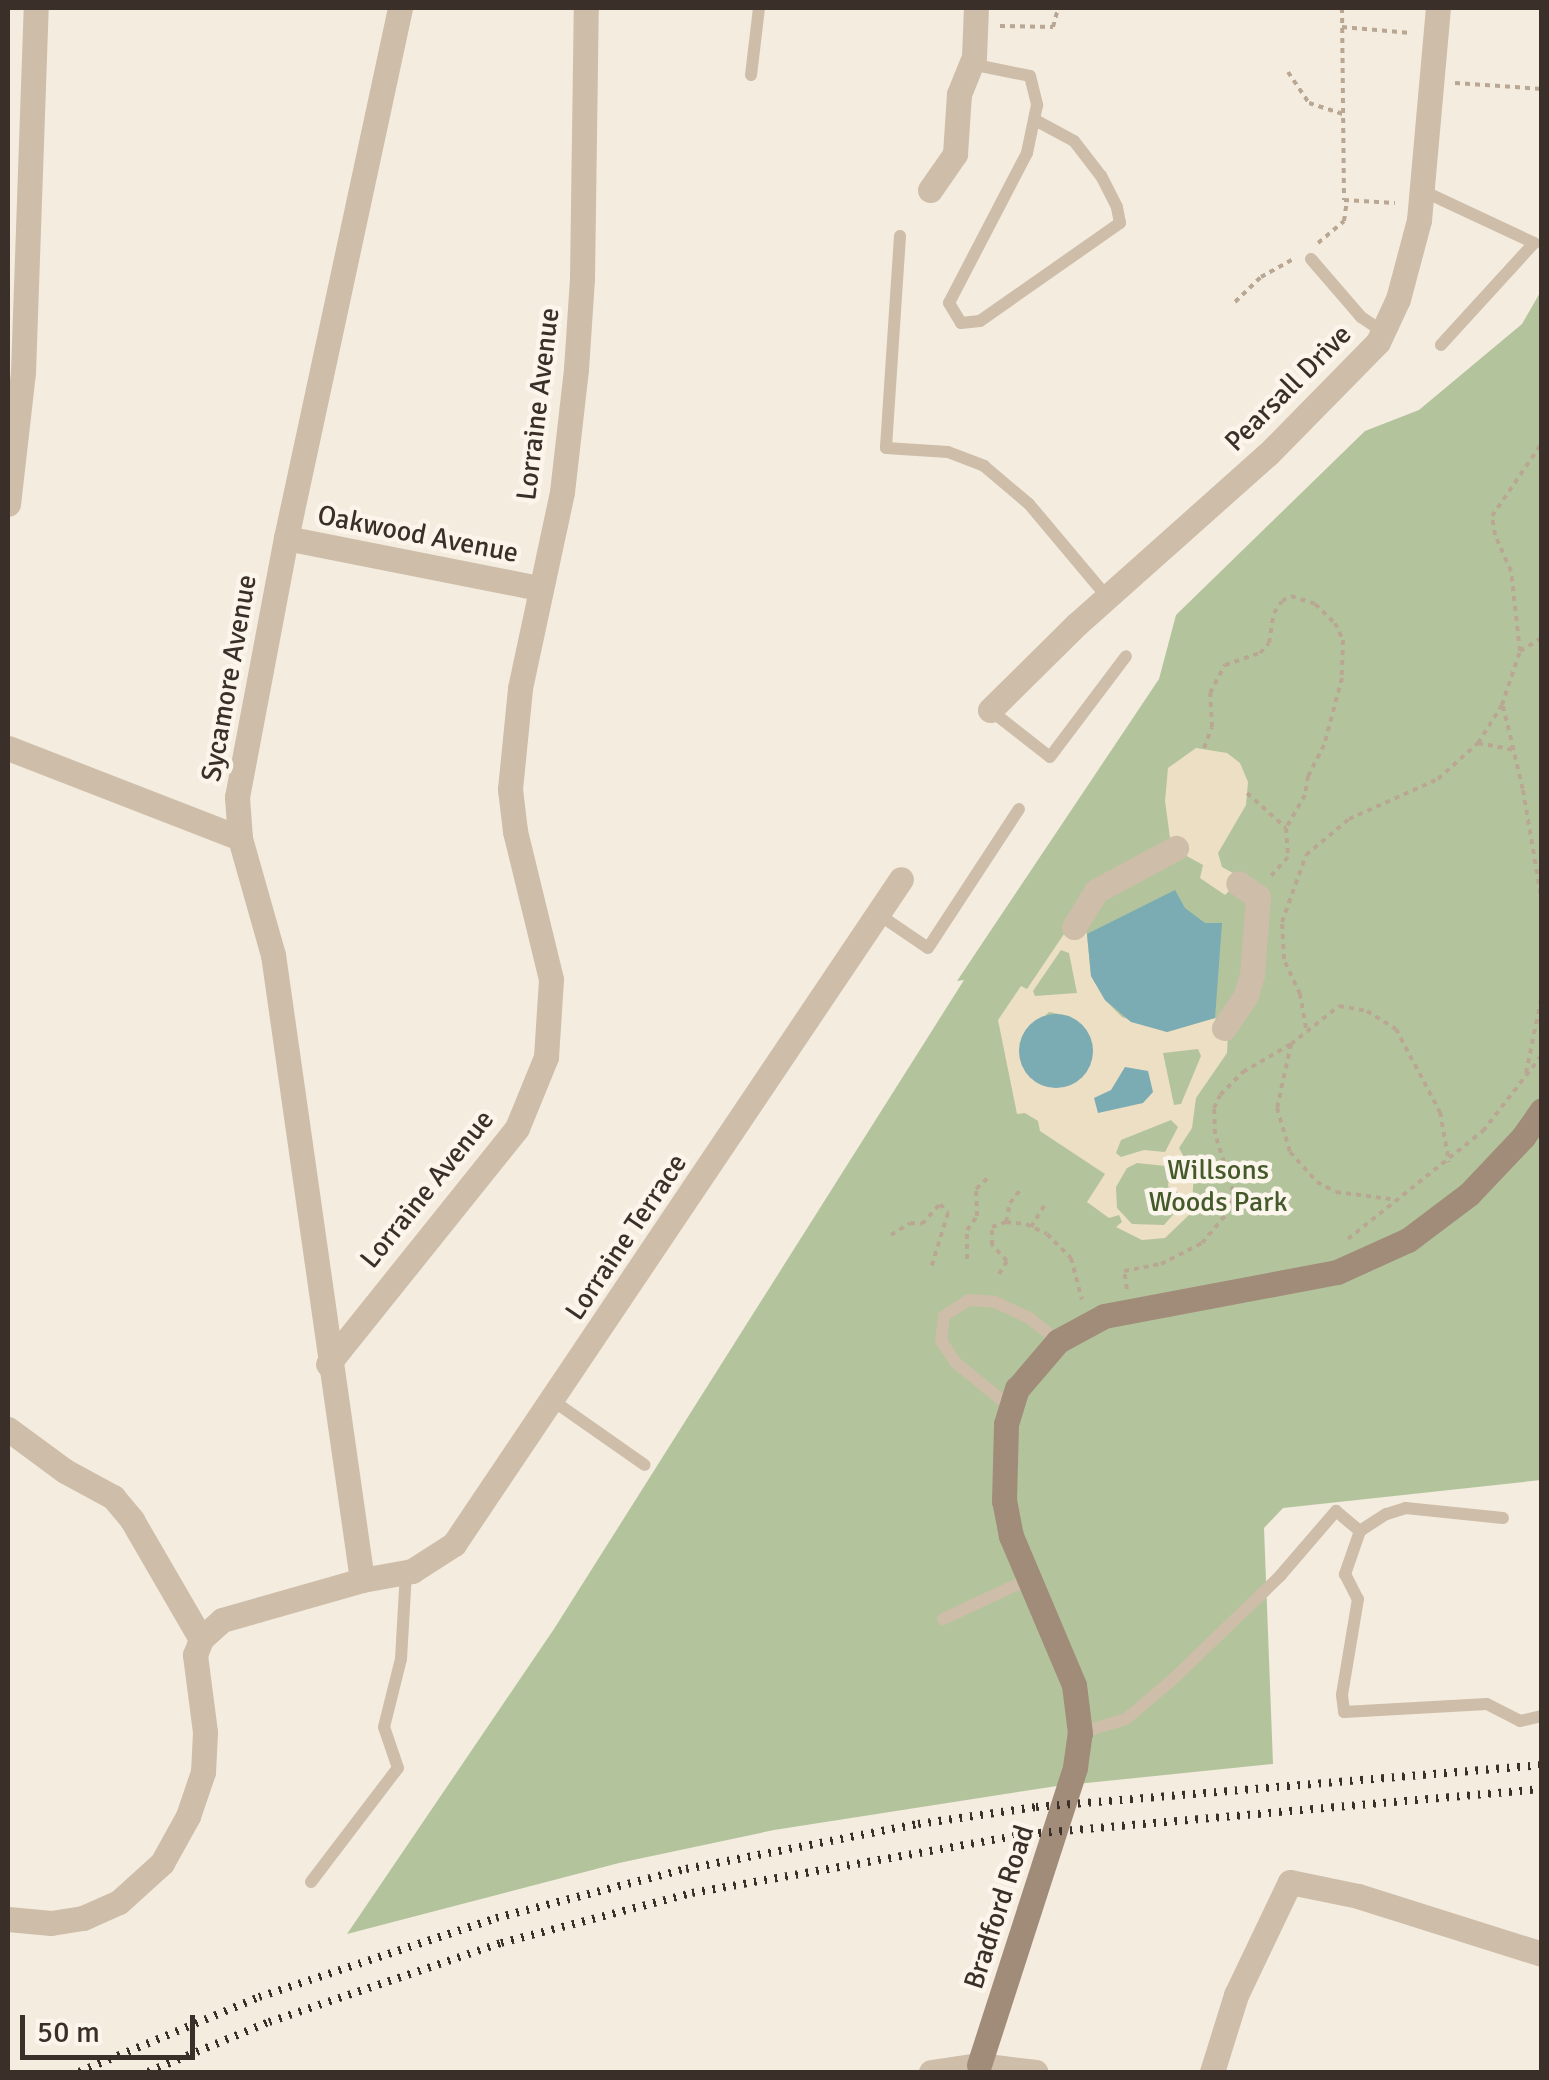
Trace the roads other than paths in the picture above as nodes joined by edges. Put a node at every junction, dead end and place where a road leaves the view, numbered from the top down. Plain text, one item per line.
1 (36, 8) edge
2 (400, 8) edge
3 (586, 8) edge
4 (758, 8) edge
5 (1438, 8) edge
6 (976, 17) edge
7 (971, 64) junction
8 (752, 75) dead end
9 (1035, 120) junction
10 (930, 190) dead end
11 (1423, 191) junction
12 (900, 236) dead end
13 (1311, 259) dead end
14 (1383, 332) junction
15 (1441, 345) dead end
16 (8, 504) edge
17 (286, 538) junction
18 (538, 588) junction
19 (1108, 598) junction
20 (1126, 656) dead end
21 (990, 710) joint
22 (8, 748) edge
23 (1019, 809) dead end
24 (240, 838) junction
25 (1176, 848) dead end
26 (900, 879) dead end
27 (1238, 884) dead end
28 (878, 914) junction
29 (1074, 927) dead end
30 (1224, 1028) dead end
31 (1542, 1110) edge
32 (1058, 1341) junction
33 (328, 1364) junction
34 (552, 1400) junction
35 (1010, 1406) junction
36 (8, 1428) edge
37 (645, 1465) dead end
38 (1503, 1518) dead end
39 (1360, 1531) junction
40 (406, 1572) junction
41 (1028, 1578) junction
42 (362, 1580) junction
43 (943, 1619) dead end
44 (201, 1638) junction
45 (1542, 1716) edge
46 (1080, 1733) junction
47 (312, 1882) dead end
48 (8, 1919) edge
49 (1542, 1954) edge
50 (979, 2065) junction
51 (931, 2072) edge
52 (1036, 2072) edge
53 (1212, 2072) edge

1 - 16 street
2 - 17 street, Sycamore Avenue
3 - 18 street, Lorraine Avenue
4 - 8 lane
5 - 11 street, Pearsall Drive
6 - 7 street
7 - 9 lane
7 - 10 street
9 - 9 lane
11 - 14 street, Pearsall Drive
11 - 15 lane
12 - 19 lane
13 - 14 lane
14 - 19 street, Pearsall Drive
17 - 18 street, Oakwood Avenue
17 - 24 street, Sycamore Avenue
18 - 33 street, Lorraine Avenue
19 - 21 street, Pearsall Drive
20 - 21 lane
22 - 24 street
23 - 28 lane
24 - 33 street, Sycamore Avenue
25 - 29 street
26 - 28 street, Lorraine Terrace
27 - 30 street
28 - 34 street, Lorraine Terrace
31 - 32 street
32 - 35 street
32 - 35 lane
33 - 42 street
34 - 37 lane
34 - 40 street, Lorraine Terrace
35 - 41 street, Bradford Road
36 - 44 street
38 - 39 lane
39 - 45 lane
39 - 46 lane
40 - 42 street, Lorraine Terrace
40 - 47 lane
41 - 43 lane
41 - 46 street, Bradford Road
42 - 44 street
44 - 48 street
46 - 50 street, Bradford Road
49 - 53 street
50 - 51 street
50 - 52 street

